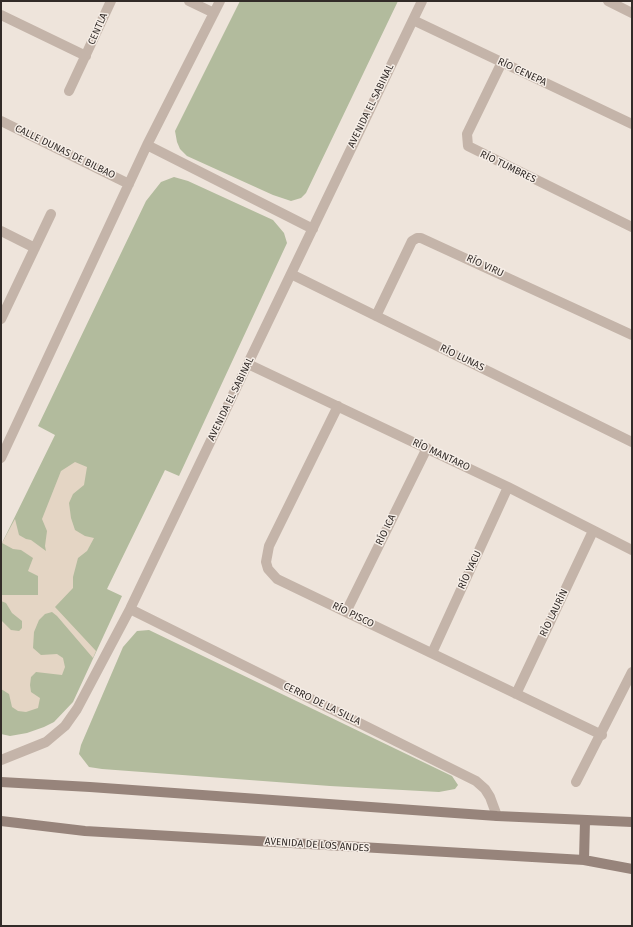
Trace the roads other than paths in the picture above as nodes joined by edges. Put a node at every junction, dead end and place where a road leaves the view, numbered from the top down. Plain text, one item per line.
1 (111, 1) edge
2 (189, 1) edge
3 (220, 1) edge
4 (422, 1) edge
5 (608, 1) edge
6 (214, 13) junction
7 (632, 13) edge
8 (1, 15) edge
9 (413, 20) junction
10 (86, 56) junction
11 (502, 62) junction
12 (69, 92) dead end
13 (1, 121) edge
14 (632, 124) edge
15 (147, 146) junction
16 (129, 184) junction
17 (51, 214) dead end
18 (632, 227) edge
19 (313, 229) junction
20 (1, 231) edge
21 (35, 248) junction
22 (291, 274) junction
23 (376, 316) junction
24 (1, 319) edge
25 (632, 335) edge
26 (248, 364) junction
27 (338, 406) junction
28 (632, 442) edge
29 (3, 447) edge
30 (427, 448) junction
31 (1, 458) edge
32 (508, 487) junction
33 (593, 532) junction
34 (632, 550) edge
35 (130, 609) junction
36 (346, 612) junction
37 (432, 653) junction
38 (632, 672) edge
39 (516, 694) junction
40 (602, 735) junction
41 (1, 760) edge
42 (1, 782) edge
43 (576, 782) dead end
44 (497, 816) junction
45 (1, 821) edge
46 (585, 821) junction
47 (632, 822) edge
48 (584, 860) junction
49 (632, 869) edge

1 - 10 street, CENTLA
2 - 6 street
3 - 6 street
4 - 9 street, AVENIDA EL SABINAL
5 - 7 street
6 - 15 street
8 - 10 street
9 - 11 street, RÍO CENEPA
9 - 19 street, AVENIDA EL SABINAL
10 - 12 street, CENTLA
11 - 14 street, RÍO CENEPA
11 - 18 street, RÍO TUMBRES
13 - 16 street, CALLE DUNAS DE BILBAO
15 - 16 street
15 - 19 street
16 - 29 street
17 - 21 street
19 - 22 street, AVENIDA EL SABINAL
20 - 21 street
21 - 24 street
22 - 23 street, RÍO LUNAS
22 - 26 street, AVENIDA EL SABINAL
23 - 25 street, RÍO VIRU
23 - 28 street, RÍO LUNAS
26 - 27 street, RÍO MANTARO
26 - 35 street, AVENIDA EL SABINAL
27 - 30 street, RÍO MANTARO
27 - 36 street, RÍO PISCO
29 - 31 street
30 - 32 street, RÍO MANTARO
30 - 36 street, RÍO ICA
32 - 33 street, RÍO MANTARO
32 - 37 street, RÍO YACU
33 - 34 street, RÍO MANTARO
33 - 39 street, RÍO LAURÍN
35 - 41 street, AVENIDA EL SABINAL
35 - 44 street, CERRO DE LA SILLA
36 - 37 street, RÍO PISCO
37 - 39 street, RÍO PISCO
38 - 40 street
39 - 40 street, RÍO PISCO
40 - 43 street
42 - 44 main road
44 - 46 main road
45 - 48 main road, AVENIDA DE LOS ANDES
46 - 47 main road
46 - 48 main road
48 - 49 main road, AVENIDA DE LOS ANDES

